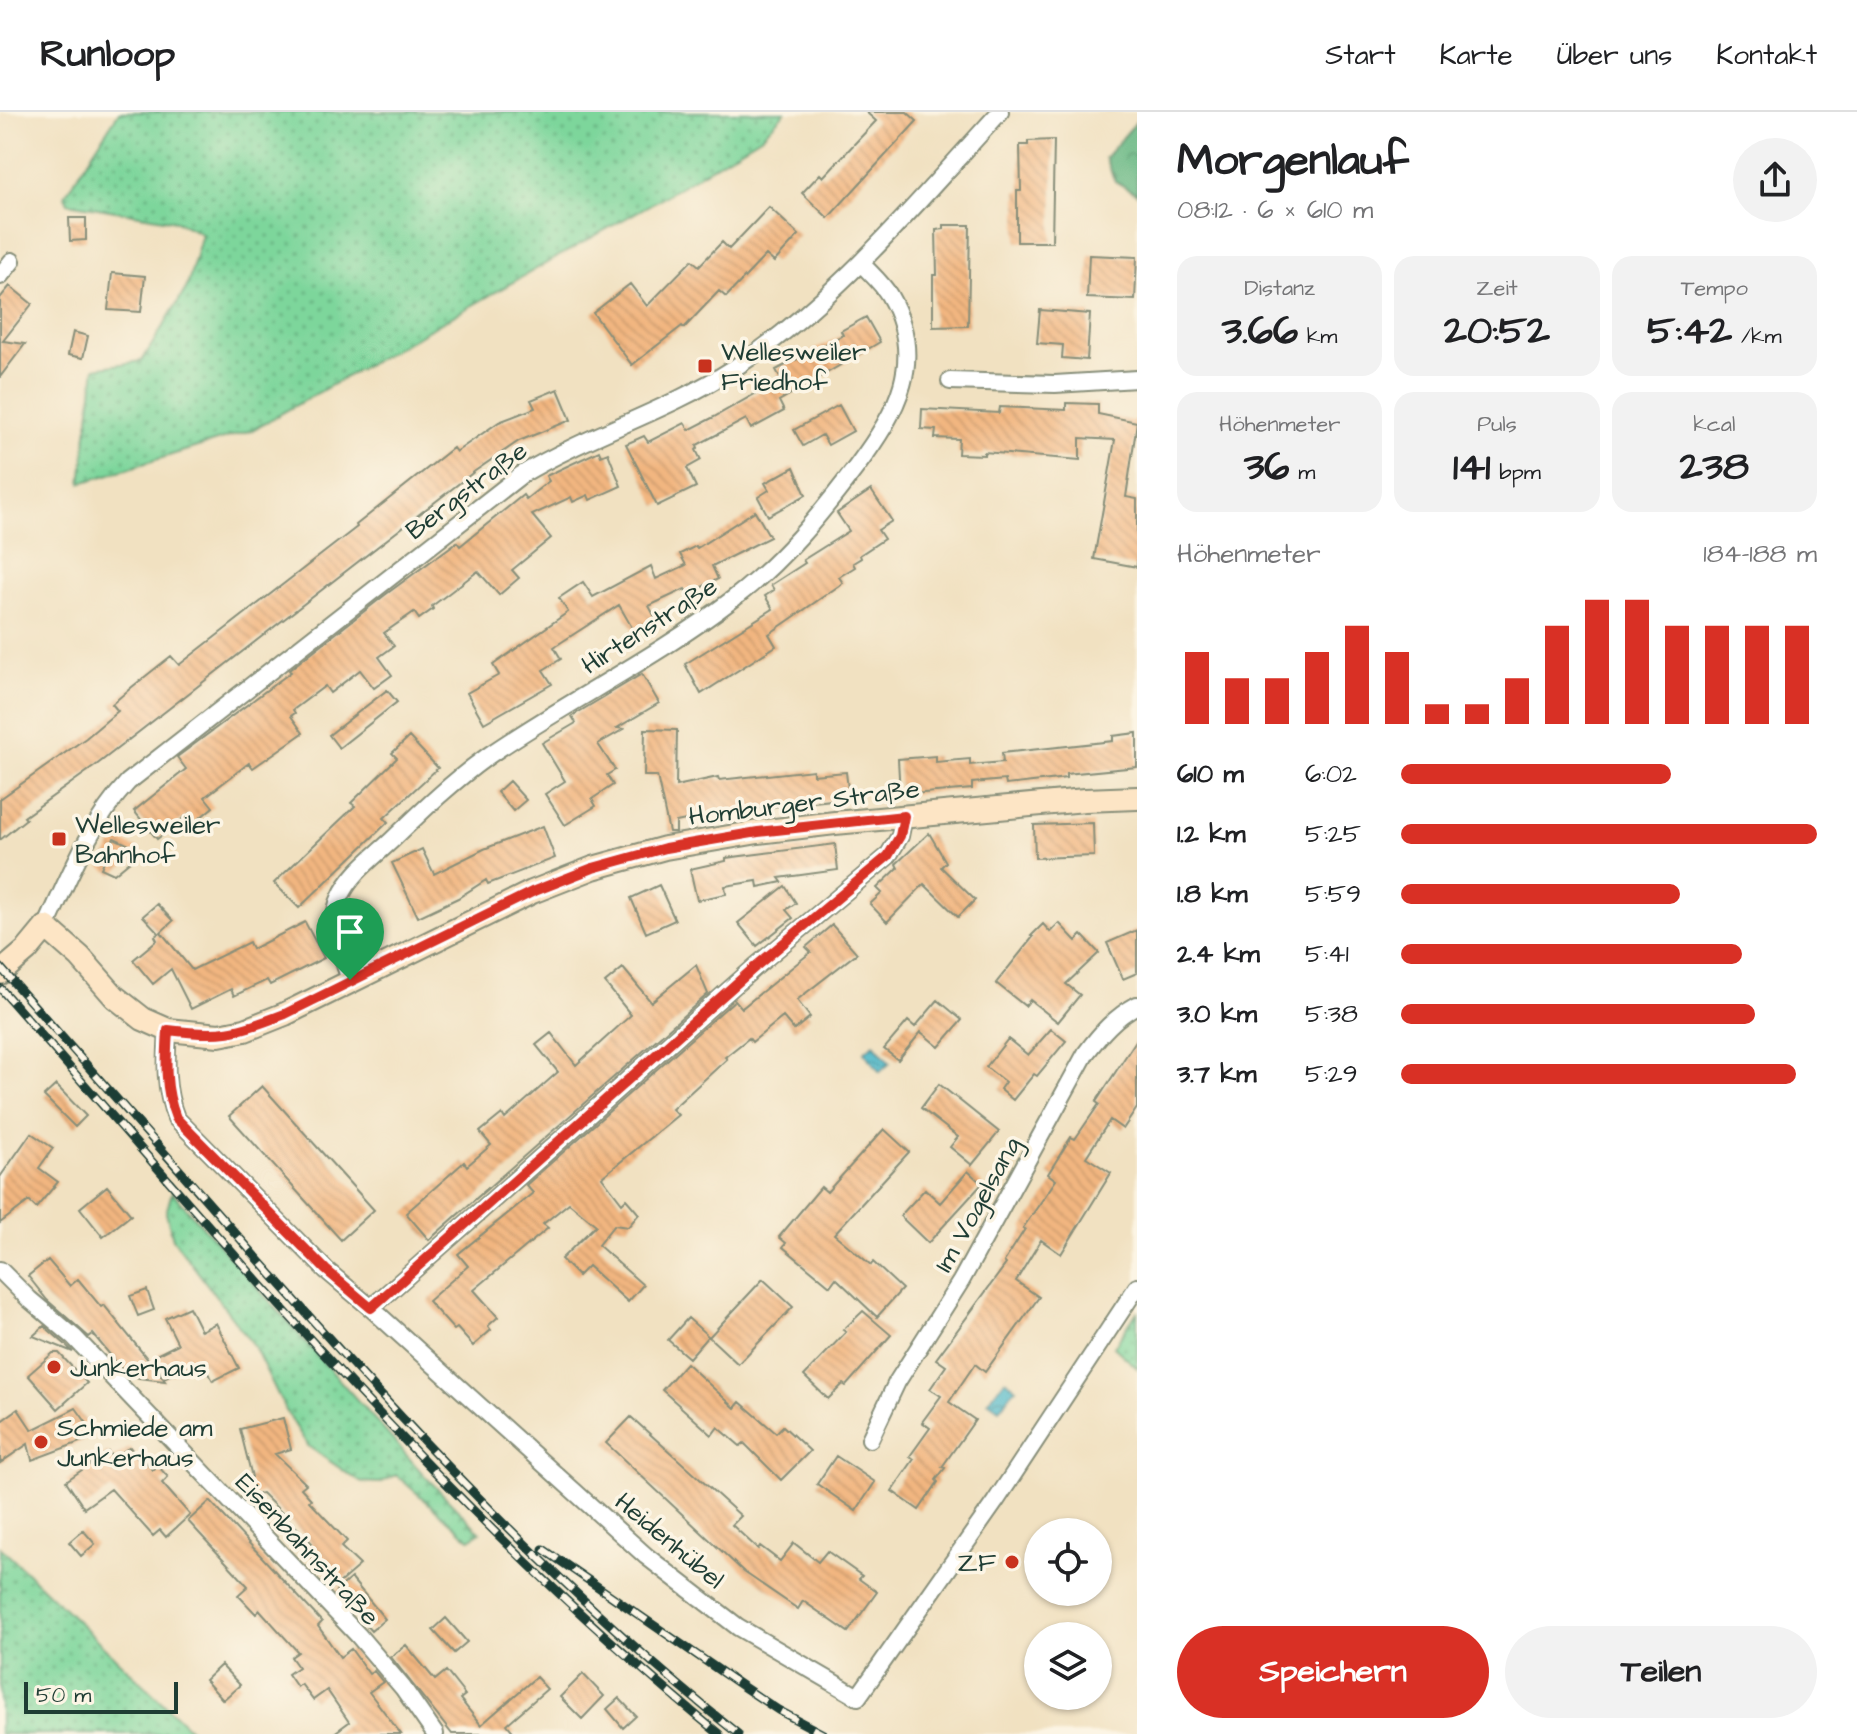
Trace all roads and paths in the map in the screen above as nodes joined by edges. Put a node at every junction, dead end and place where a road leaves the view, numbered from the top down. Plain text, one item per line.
1 (1000, 112) edge
2 (12, 261) dead end
3 (861, 263) junction
4 (0, 276) edge
5 (1137, 379) edge
6 (950, 381) dead end
7 (1137, 798) edge
8 (904, 816) junction
9 (46, 927) junction
10 (0, 973) edge
11 (350, 980) junction
12 (1137, 1005) edge
13 (168, 1030) junction
14 (0, 1270) edge
15 (1137, 1287) edge
16 (371, 1308) junction
17 (870, 1439) dead end
18 (435, 1734) edge

1 - 3 street, Bergstraße
2 - 4 street
3 - 9 street, Bergstraße
3 - 11 street, Hirtenstraße
5 - 6 street
7 - 8 main road, Homburger Straße
8 - 11 main road, Homburger Straße
8 - 16 street
9 - 10 main road
9 - 13 main road, Homburger Straße
11 - 13 main road, Homburger Straße
12 - 17 street, Im Vogelsang
13 - 16 street, Heidenhübel
14 - 18 street, Eisenbahnstraße
15 - 16 street, Heidenhübel

